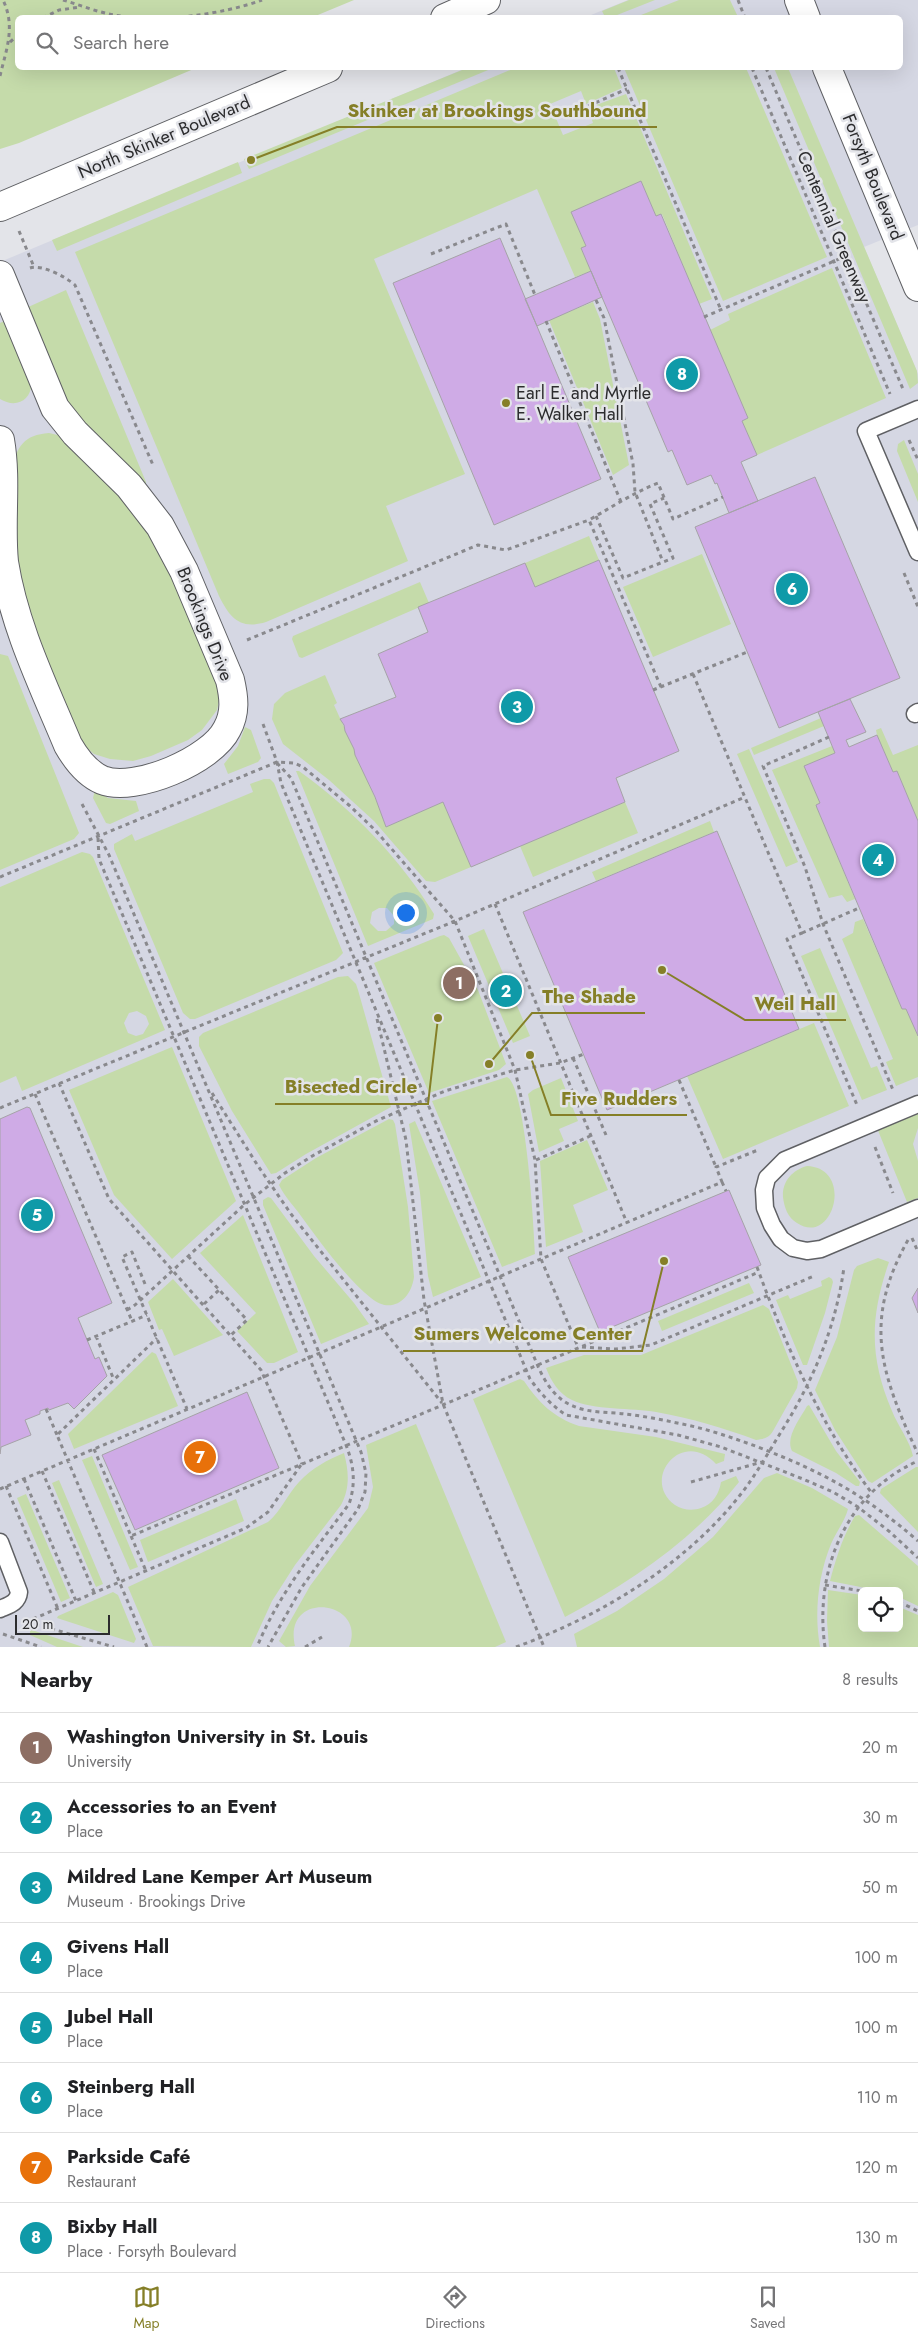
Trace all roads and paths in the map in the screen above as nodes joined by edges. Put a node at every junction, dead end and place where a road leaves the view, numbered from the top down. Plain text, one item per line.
1 (3, 0) edge
2 (63, 0) edge
3 (262, 0) edge
4 (486, 0) edge
5 (738, 0) edge
6 (799, 0) edge
7 (83, 7) junction
8 (49, 15) edge
9 (114, 15) edge
10 (192, 15) edge
11 (452, 15) edge
12 (744, 15) edge
13 (805, 15) edge
14 (15, 38) edge
15 (10, 42) junction
16 (323, 70) edge
17 (619, 70) edge
18 (753, 70) edge
19 (767, 70) edge
20 (828, 70) edge
21 (0, 76) edge
22 (627, 89) junction
23 (581, 109) dead end
24 (0, 207) edge
25 (431, 254) dead end
26 (30, 256) dead end
27 (846, 256) junction
28 (834, 262) junction
29 (0, 275) edge
30 (918, 287) edge
31 (535, 294) dead end
32 (596, 300) dead end
33 (720, 310) junction
34 (704, 317) dead end
35 (546, 321) dead end
36 (904, 391) dead end
37 (891, 396) dead end
38 (918, 409) edge
39 (908, 437) dead end
40 (0, 440) edge
41 (918, 460) edge
42 (154, 468) dead end
43 (635, 492) junction
44 (723, 497) dead end
45 (664, 498) junction
46 (621, 502) junction
47 (596, 516) junction
48 (588, 520) junction
49 (918, 552) edge
50 (663, 562) junction
51 (244, 642) dead end
52 (747, 652) dead end
53 (693, 674) junction
54 (661, 687) junction
55 (653, 690) dead end
56 (829, 737) dead end
57 (277, 762) junction
58 (745, 797) junction
59 (98, 837) junction
60 (0, 878) edge
61 (495, 904) junction
62 (859, 908) dead end
63 (455, 921) junction
64 (823, 924) junction
65 (802, 932) junction
66 (366, 956) junction
67 (355, 961) junction
68 (375, 1008) junction
69 (185, 1032) junction
70 (174, 1037) junction
71 (584, 1054) dead end
72 (573, 1058) junction
73 (560, 1063) junction
74 (515, 1070) junction
75 (679, 1080) dead end
76 (59, 1083) junction
77 (207, 1084) junction
78 (894, 1092) dead end
79 (35, 1094) junction
80 (426, 1099) junction
81 (415, 1103) junction
82 (918, 1104) edge
83 (0, 1108) edge
84 (400, 1110) junction
85 (862, 1128) junction
86 (606, 1135) dead end
87 (590, 1136) junction
88 (535, 1160) junction
89 (724, 1164) dead end
90 (716, 1167) junction
91 (722, 1182) junction
92 (270, 1184) junction
93 (726, 1191) dead end
94 (254, 1197) junction
95 (244, 1205) junction
96 (918, 1208) edge
97 (899, 1216) junction
98 (627, 1223) junction
99 (911, 1235) junction
100 (902, 1239) dead end
101 (918, 1252) edge
102 (188, 1256) junction
103 (541, 1259) junction
104 (757, 1266) dead end
105 (836, 1267) dead end
106 (173, 1270) junction
107 (759, 1272) junction
108 (819, 1274) dead end
109 (500, 1276) junction
110 (489, 1281) junction
111 (145, 1284) dead end
112 (219, 1290) junction
113 (768, 1296) junction
114 (141, 1300) junction
115 (204, 1304) junction
116 (426, 1308) junction
117 (127, 1310) junction
118 (147, 1314) junction
119 (132, 1321) junction
120 (383, 1327) junction
121 (231, 1335) junction
122 (96, 1336) junction
123 (157, 1338) junction
124 (88, 1340) dead end
125 (578, 1347) junction
126 (318, 1353) junction
127 (308, 1358) junction
128 (537, 1364) junction
129 (526, 1368) junction
130 (265, 1376) junction
131 (114, 1380) junction
132 (807, 1387) junction
133 (443, 1404) junction
134 (46, 1409) dead end
135 (187, 1409) junction
136 (57, 1435) junction
137 (356, 1441) junction
138 (346, 1446) junction
139 (94, 1449) junction
140 (769, 1451) junction
141 (918, 1454) edge
142 (68, 1460) junction
143 (918, 1461) edge
144 (762, 1462) junction
145 (302, 1464) junction
146 (42, 1471) junction
147 (24, 1479) junction
148 (691, 1482) dead end
149 (6, 1486) junction
150 (0, 1489) edge
151 (871, 1492) junction
152 (865, 1499) junction
153 (858, 1507) junction
154 (131, 1536) junction
155 (918, 1541) edge
156 (0, 1542) edge
157 (918, 1558) edge
158 (146, 1571) junction
159 (119, 1582) junction
160 (824, 1584) junction
161 (858, 1590) edge
162 (94, 1593) junction
163 (76, 1601) junction
164 (903, 1604) edge
165 (58, 1608) junction
166 (0, 1610) edge
167 (918, 1611) edge
168 (28, 1622) junction
169 (19, 1626) dead end
170 (10, 1629) dead end
171 (0, 1633) edge
172 (322, 1637) dead end
173 (540, 1638) junction
174 (40, 1647) edge
175 (114, 1647) edge
176 (147, 1647) edge
177 (257, 1647) edge
178 (268, 1647) edge
179 (305, 1647) edge
180 (516, 1647) edge
181 (544, 1647) edge
182 (825, 1647) edge

1 - 15 path
2 - 7 path
3 - 10 path
4 - 11 street
5 - 12 path
6 - 13 street
7 - 8 path
7 - 9 path
14 - 15 path
15 - 21 path
16 - 24 street, North Skinker Boulevard
17 - 22 path
18 - 28 path, Centennial Greenway
19 - 27 path, Centennial Greenway
20 - 30 street, Forsyth Boulevard
22 - 23 path
22 - 33 path
25 - 31 path
26 - 42 path
27 - 28 path
27 - 36 path, Centennial Greenway
28 - 33 path
28 - 37 path, Centennial Greenway
29 - 40 street, Brookings Drive
32 - 43 path
33 - 34 path
35 - 46 path
38 - 49 lane
39 - 41 path
43 - 45 path
43 - 46 path
43 - 50 path
44 - 45 path
45 - 50 path
46 - 47 path
47 - 48 path
47 - 50 path
48 - 51 path
48 - 54 path
52 - 53 path
53 - 54 path
53 - 58 path
54 - 55 path
56 - 64 path
57 - 59 path
57 - 63 path
57 - 66 path
57 - 67 path
58 - 61 path
58 - 65 path
59 - 60 path
59 - 69 path
59 - 70 path
61 - 63 path
61 - 73 path
62 - 64 path
63 - 66 path
63 - 74 path
64 - 65 path
64 - 78 path
65 - 85 path
66 - 67 path
66 - 80 path
67 - 68 path
67 - 69 path
68 - 81 path
68 - 84 path
69 - 70 path
69 - 77 path
70 - 76 path
70 - 95 path
71 - 72 path
72 - 73 path
72 - 86 path
73 - 74 path
73 - 87 path
74 - 80 path
74 - 88 path
75 - 90 path
76 - 79 path
76 - 106 path
77 - 92 path
77 - 94 path
79 - 83 path
79 - 117 path
80 - 81 path
80 - 109 path
81 - 84 path
81 - 110 path
82 - 85 lane
84 - 92 path
84 - 116 path
85 - 97 path
85 - 97 lane
87 - 88 path
87 - 98 path
88 - 103 path
89 - 90 path
90 - 91 path
91 - 93 path
91 - 98 path
92 - 94 path
92 - 120 path
94 - 95 path
94 - 126 path
95 - 102 path
95 - 127 path
96 - 97 lane
98 - 103 path
99 - 100 path
99 - 101 path
99 - 141 path
102 - 106 path
102 - 112 path
103 - 109 path
103 - 125 path
104 - 107 path
105 - 132 path
106 - 114 path
106 - 115 path
107 - 113 path
107 - 125 path
108 - 113 path
109 - 110 path
109 - 128 path
110 - 116 path
110 - 129 path
111 - 114 path
112 - 115 path
112 - 121 path
113 - 125 path
113 - 132 path
114 - 117 path
114 - 118 path
115 - 121 path
116 - 120 path
116 - 133 path
117 - 119 path
118 - 119 path
118 - 123 path
119 - 122 path
120 - 126 path
120 - 133 path
121 - 130 path
122 - 124 path
122 - 131 path
123 - 131 path
123 - 135 path
125 - 128 path
126 - 127 path
126 - 137 path
127 - 130 path
127 - 138 path
128 - 129 path
128 - 140 path
129 - 133 path
129 - 144 path
130 - 135 path
130 - 145 path
131 - 136 path
132 - 140 path
132 - 151 path
133 - 137 path
133 - 173 path
134 - 136 path
135 - 139 path
136 - 142 path
137 - 138 path
137 - 178 path
138 - 145 path
138 - 177 path
139 - 142 path
139 - 154 path
140 - 144 path
140 - 152 path
142 - 146 path
142 - 159 path
143 - 151 path
144 - 148 path
144 - 153 path
144 - 173 path
145 - 154 path
145 - 158 path
146 - 147 path
146 - 162 path
147 - 149 path
147 - 163 path
149 - 150 path
149 - 165 path
151 - 152 path
152 - 153 path
152 - 155 path
153 - 157 path
153 - 160 path
154 - 158 path
156 - 166 lane
158 - 159 path
159 - 162 path
159 - 176 path
160 - 161 path
160 - 182 path
162 - 163 path
163 - 165 path
164 - 167 path
165 - 168 path
168 - 169 path
168 - 175 path
170 - 171 path
171 - 174 path
172 - 179 path
173 - 180 path
173 - 181 path

